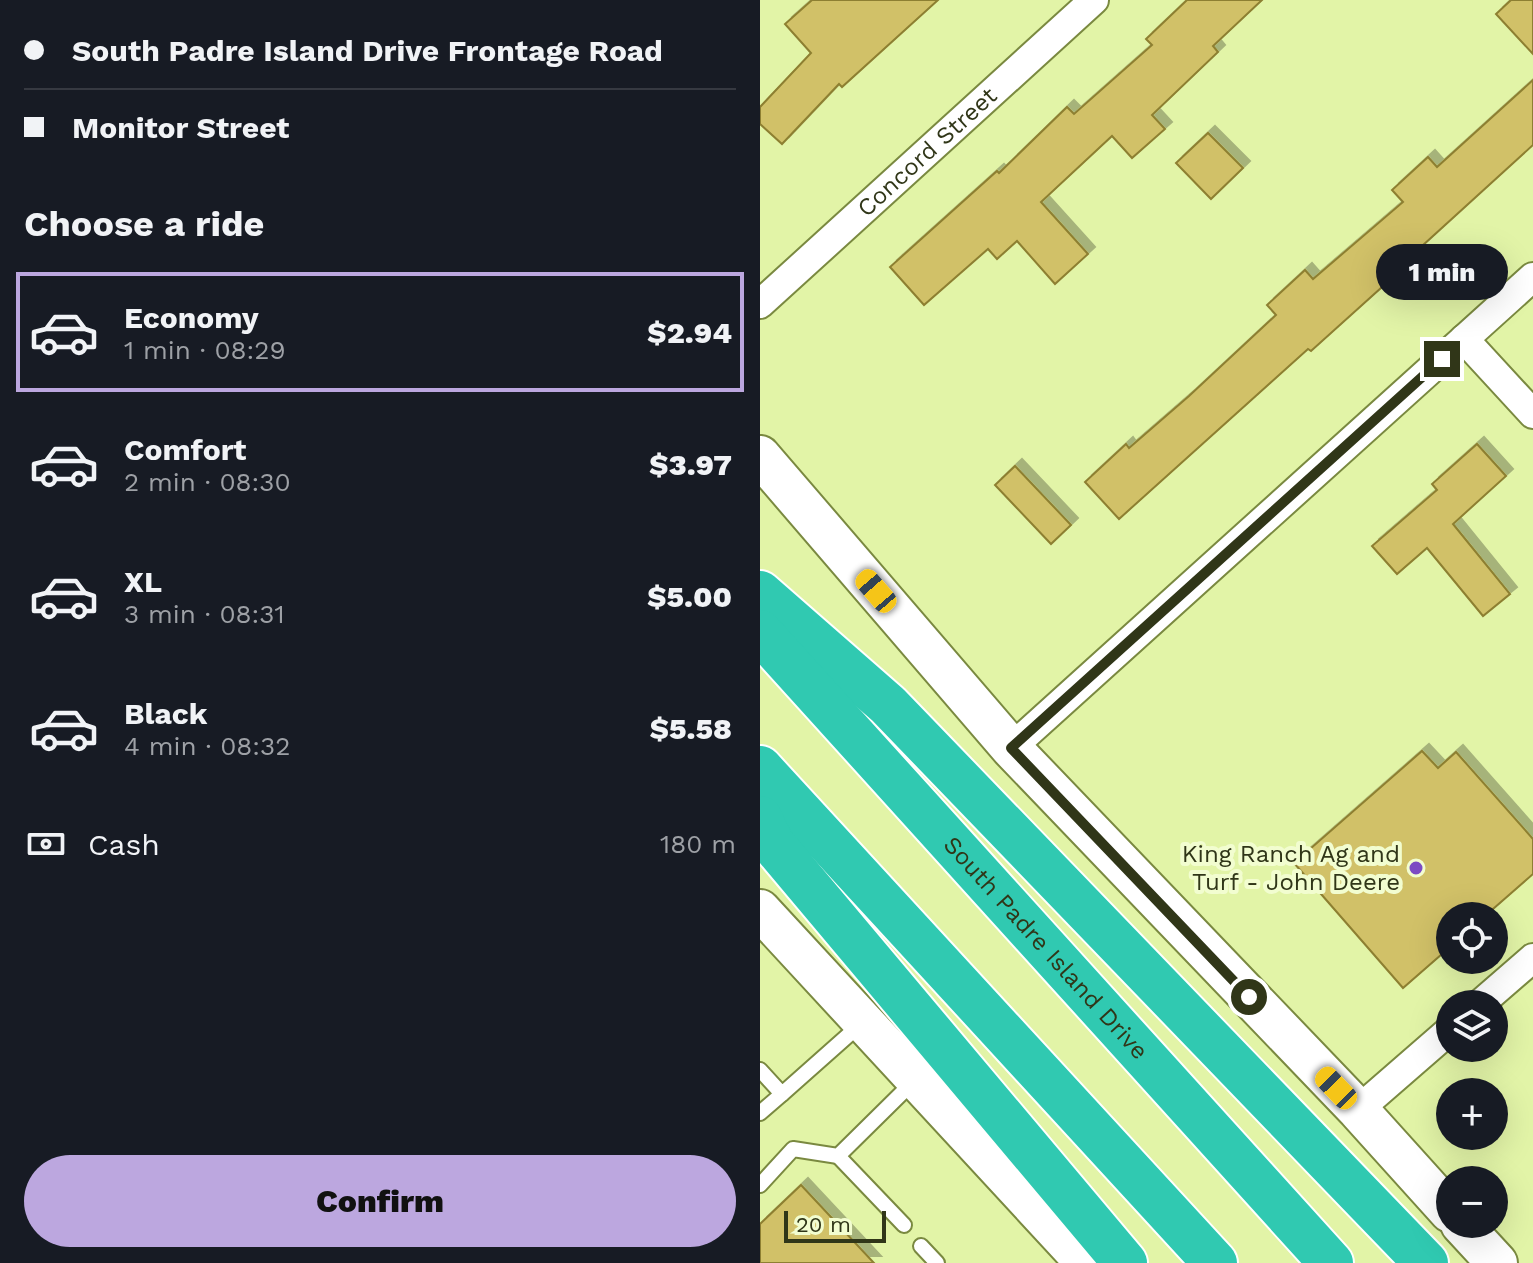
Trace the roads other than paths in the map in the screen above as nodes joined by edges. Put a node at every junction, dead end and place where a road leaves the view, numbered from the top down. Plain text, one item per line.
1 (1094, 0) edge
2 (1533, 277) edge
3 (760, 304) edge
4 (1464, 339) junction
5 (1533, 414) edge
6 (760, 456) edge
7 (760, 593) edge
8 (760, 632) edge
9 (1011, 748) junction
10 (760, 768) edge
11 (760, 818) edge
12 (760, 910) edge
13 (1533, 958) edge
14 (1496, 990) edge
15 (863, 1022) junction
16 (1436, 1042) edge
17 (760, 1070) edge
18 (916, 1079) junction
19 (782, 1094) junction
20 (1358, 1110) junction
21 (760, 1113) edge
22 (838, 1156) junction
23 (760, 1185) edge
24 (1436, 1196) edge
25 (904, 1225) dead end
26 (1474, 1238) edge
27 (921, 1246) dead end
28 (937, 1263) edge
29 (1086, 1263) edge
30 (1125, 1263) edge
31 (1215, 1263) edge
32 (1331, 1263) edge
33 (1426, 1263) edge
34 (1497, 1263) edge

1 - 3 street, Concord Street
2 - 4 street
4 - 5 street
4 - 9 street
6 - 9 main road
7 - 33 highway
8 - 32 highway, South Padre Island Drive
9 - 20 main road
10 - 31 highway
11 - 30 highway
12 - 15 main road
13 - 14 street
15 - 18 main road
15 - 19 lane
16 - 20 street
17 - 19 lane
18 - 22 lane
18 - 29 main road
19 - 21 lane
20 - 24 main road
22 - 23 lane
22 - 25 lane
26 - 34 main road
27 - 28 lane

